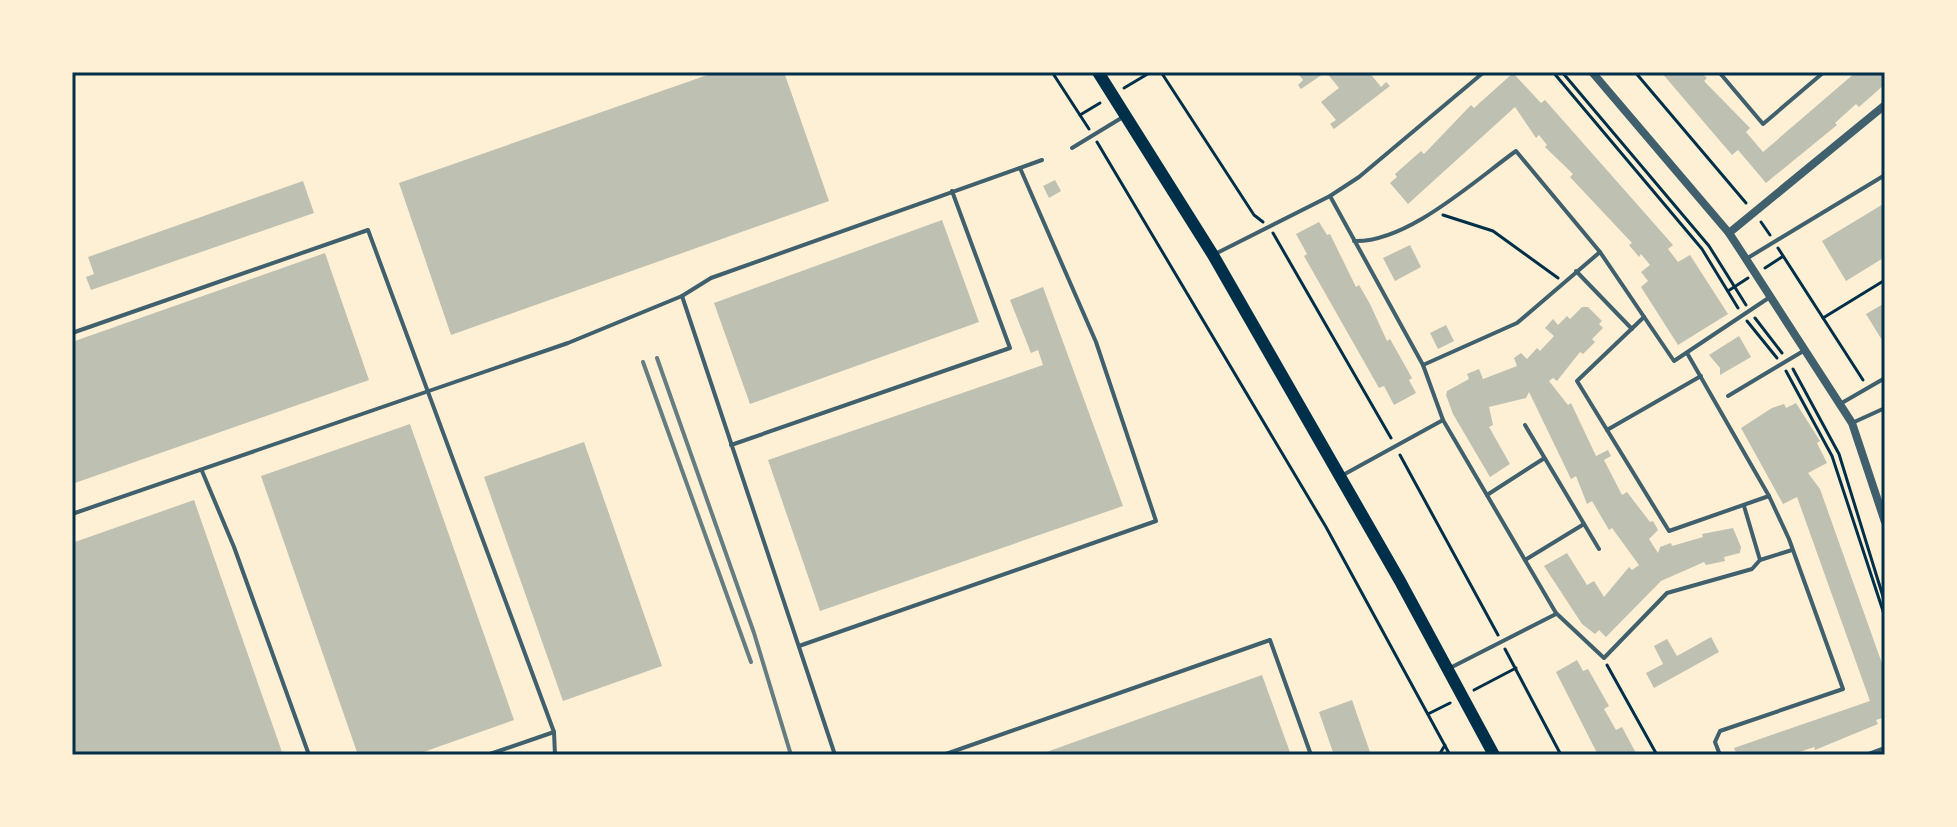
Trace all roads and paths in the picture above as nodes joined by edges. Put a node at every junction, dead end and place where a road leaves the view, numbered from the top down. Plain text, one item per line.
1 (1052, 72) edge
2 (1098, 72) edge
3 (1161, 72) edge
4 (1484, 72) edge
5 (1553, 72) edge
6 (1592, 72) edge
7 (1719, 72) edge
8 (1824, 72) edge
9 (1885, 105) edge
10 (1125, 116) junction
11 (1093, 135) junction
12 (1072, 148) dead end
13 (1042, 160) dead end
14 (1020, 168) junction
15 (1885, 175) edge
16 (952, 191) junction
17 (1330, 196) junction
18 (1432, 212) junction
19 (1269, 225) junction
20 (1729, 233) junction
21 (1354, 241) junction
22 (1600, 252) junction
23 (1213, 255) junction
24 (1746, 259) junction
25 (1576, 271) junction
26 (1885, 280) edge
27 (1564, 282) junction
28 (682, 296) junction
29 (1770, 297) junction
30 (1644, 317) junction
31 (1744, 317) junction
32 (1823, 318) dead end
33 (1632, 329) junction
34 (72, 333) edge
35 (1805, 350) junction
36 (1687, 353) junction
37 (1782, 364) junction
38 (1423, 365) junction
39 (1701, 376) junction
40 (1885, 378) edge
41 (427, 394) junction
42 (1728, 396) dead end
43 (1840, 404) junction
44 (1885, 408) edge
45 (1443, 420) junction
46 (1852, 423) junction
47 (1525, 425) dead end
48 (1607, 430) junction
49 (731, 445) junction
50 (1396, 447) junction
51 (1543, 459) junction
52 (202, 471) junction
53 (1341, 476) junction
54 (1487, 495) junction
55 (1769, 496) junction
56 (1744, 506) junction
57 (72, 514) edge
58 (1885, 522) edge
59 (1584, 524) junction
60 (1599, 549) dead end
61 (1793, 550) junction
62 (1525, 560) junction
63 (1760, 560) junction
64 (1556, 613) junction
65 (1885, 617) edge
66 (1502, 642) junction
67 (799, 646) junction
68 (1604, 658) junction
69 (1447, 669) junction
70 (554, 732) junction
71 (1445, 745) junction
72 (1885, 748) edge
73 (309, 755) edge
74 (487, 755) edge
75 (555, 755) edge
76 (835, 755) edge
77 (943, 755) edge
78 (1311, 755) edge
79 (1439, 755) edge
80 (1450, 755) edge
81 (1494, 755) edge
82 (1561, 755) edge
83 (1657, 755) edge
84 (1720, 755) edge
85 (1866, 755) edge

1 - 11 path
2 - 10 main road
3 - 19 path
4 - 17 lane
5 - 31 path
6 - 20 street
7 - 8 lane
9 - 20 street
10 - 11 lane
10 - 23 main road
11 - 12 lane
11 - 71 path
13 - 14 lane
14 - 16 lane
14 - 67 lane
15 - 24 lane
16 - 28 lane
16 - 49 lane
17 - 19 lane
17 - 21 lane
18 - 21 lane
18 - 22 lane
18 - 27 path
19 - 23 lane
19 - 50 path
20 - 24 street
21 - 38 lane
22 - 25 lane
22 - 30 lane
23 - 53 main road
24 - 29 street
25 - 27 lane
25 - 33 lane
26 - 32 path
27 - 38 lane
28 - 41 lane
28 - 49 lane
29 - 31 lane
29 - 35 street
30 - 33 lane
30 - 36 lane
31 - 36 lane
31 - 37 path
33 - 48 lane
34 - 41 lane
35 - 37 lane
35 - 43 street
36 - 39 lane
37 - 42 lane
37 - 65 path
38 - 45 lane
39 - 48 lane
39 - 55 lane
40 - 43 lane
41 - 52 lane
41 - 70 lane
43 - 46 street
44 - 46 lane
45 - 50 lane
45 - 54 lane
46 - 58 street
47 - 51 lane
48 - 56 lane
49 - 67 lane
50 - 53 lane
50 - 66 path
51 - 54 lane
51 - 59 lane
52 - 57 lane
52 - 73 lane
53 - 69 main road
54 - 62 lane
55 - 56 lane
55 - 61 lane
56 - 63 lane
59 - 60 lane
59 - 62 lane
61 - 63 lane
61 - 84 lane
62 - 64 lane
63 - 68 lane
64 - 66 lane
64 - 68 lane
66 - 69 lane
66 - 82 path
67 - 76 lane
68 - 83 path
69 - 81 main road
70 - 74 lane
70 - 75 lane
71 - 79 path
71 - 80 path
72 - 85 lane
77 - 78 lane

